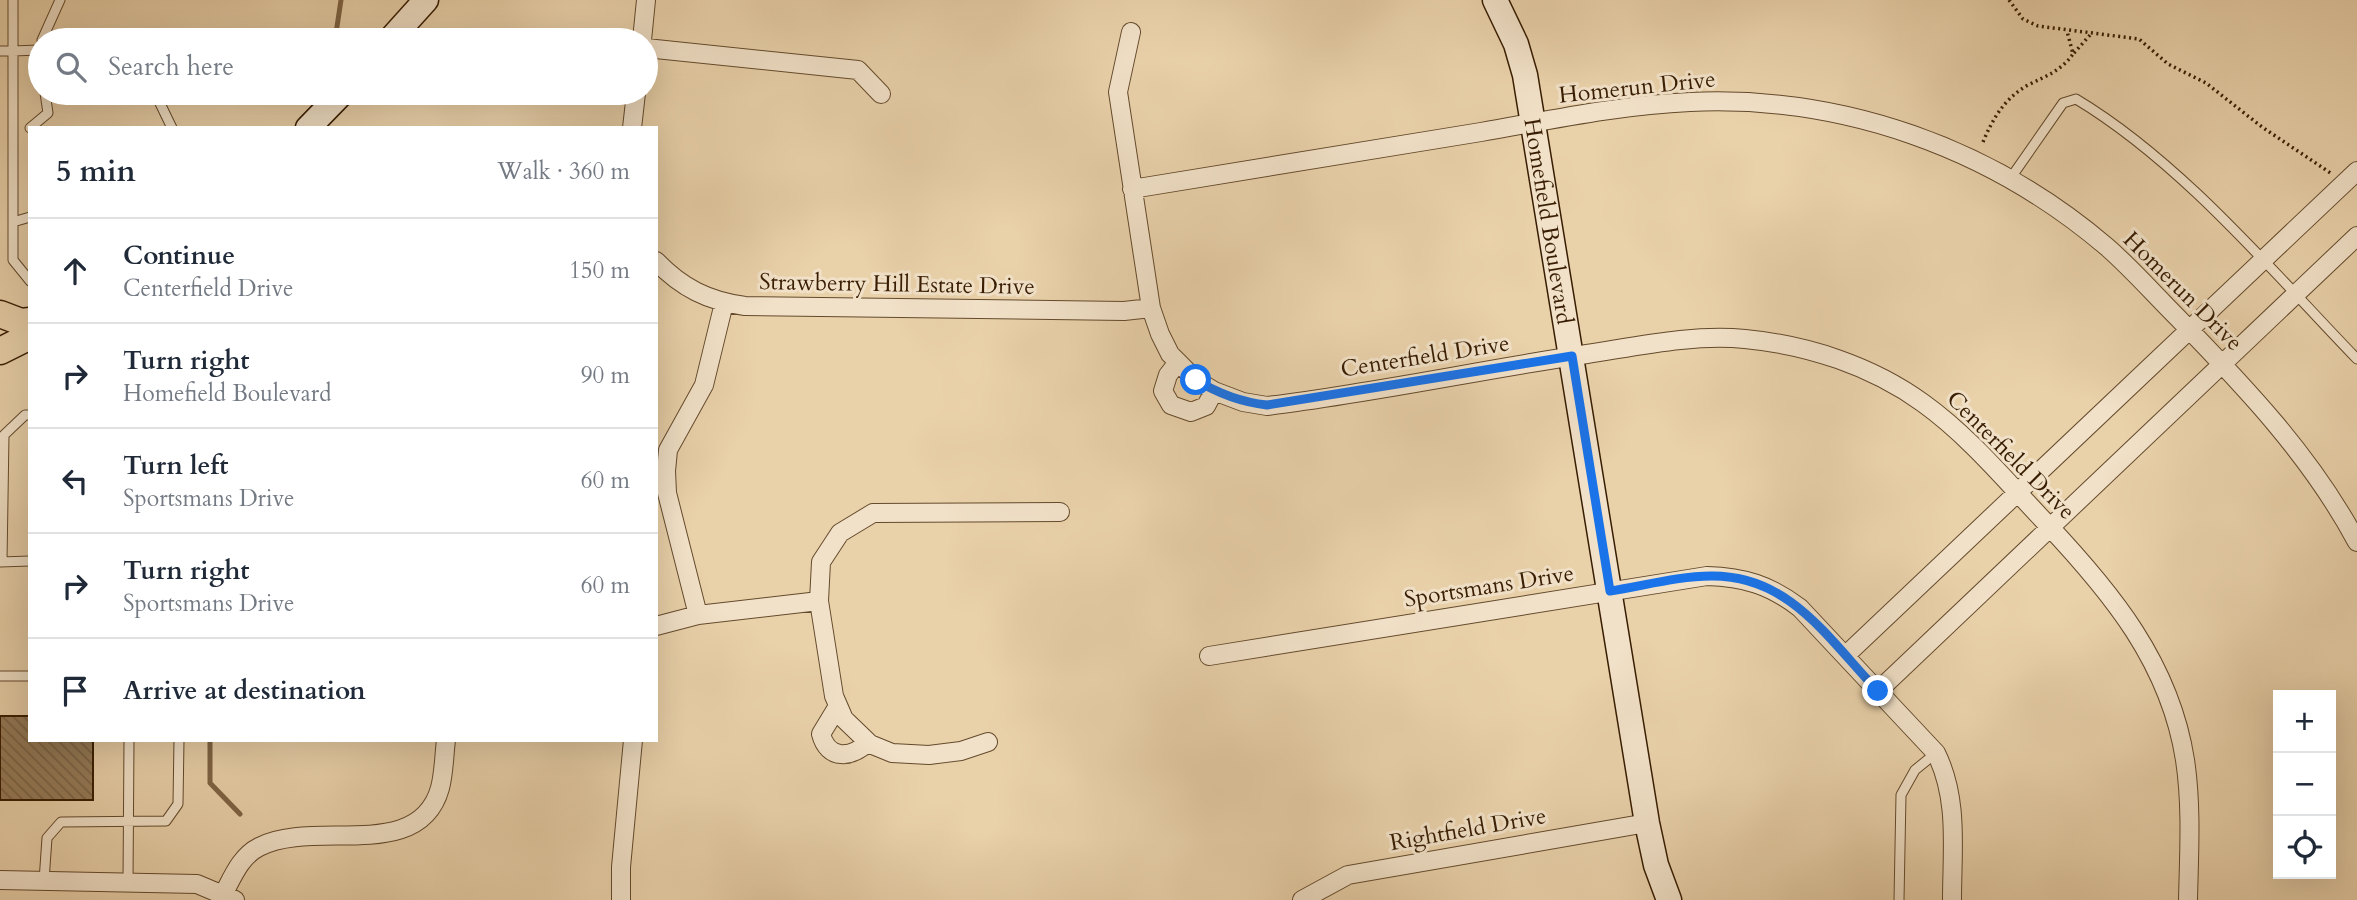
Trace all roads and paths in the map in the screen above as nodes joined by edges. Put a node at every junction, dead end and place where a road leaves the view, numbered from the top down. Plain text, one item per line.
1 (13, 0) edge
2 (60, 0) edge
3 (426, 0) edge
4 (646, 0) edge
5 (1495, 0) edge
6 (2009, 0) edge
7 (48, 28) edge
8 (401, 28) edge
9 (643, 28) edge
10 (2067, 31) junction
11 (1131, 32) dead end
12 (2091, 34) junction
13 (28, 48) edge
14 (658, 49) edge
15 (0, 51) edge
16 (13, 51) junction
17 (2073, 54) junction
18 (881, 94) dead end
19 (47, 105) edge
20 (161, 105) edge
21 (330, 105) edge
22 (635, 105) edge
23 (1534, 123) junction
24 (32, 126) edge
25 (171, 126) edge
26 (310, 126) edge
27 (632, 126) edge
28 (28, 130) edge
29 (13, 142) junction
30 (1983, 142) dead end
31 (2351, 177) edge
32 (2010, 179) junction
33 (1132, 189) junction
34 (28, 218) edge
35 (13, 222) junction
36 (2357, 236) edge
37 (658, 263) edge
38 (2264, 263) junction
39 (28, 279) edge
40 (2295, 295) junction
41 (723, 303) junction
42 (1151, 308) junction
43 (0, 314) edge
44 (28, 321) edge
45 (2190, 330) junction
46 (28, 336) edge
47 (0, 337) edge
48 (28, 337) edge
49 (0, 351) edge
50 (1572, 356) junction
51 (2357, 359) edge
52 (1178, 362) junction
53 (2223, 365) junction
54 (1214, 391) junction
55 (28, 415) edge
56 (2018, 493) junction
57 (1060, 512) dead end
58 (2050, 528) junction
59 (2357, 542) edge
60 (28, 561) edge
61 (1, 562) edge
62 (1610, 591) junction
63 (819, 601) junction
64 (698, 615) junction
65 (658, 625) edge
66 (1209, 656) dead end
67 (1845, 656) junction
68 (0, 676) edge
69 (28, 676) edge
70 (1878, 691) junction
71 (841, 713) junction
72 (129, 742) edge
73 (179, 742) edge
74 (446, 742) edge
75 (633, 742) edge
76 (868, 742) junction
77 (988, 742) dead end
78 (1936, 753) junction
79 (128, 822) junction
80 (1647, 823) junction
81 (0, 880) edge
82 (44, 881) junction
83 (128, 882) junction
84 (229, 897) edge
85 (621, 900) edge
86 (1302, 900) edge
87 (1669, 900) edge
88 (1899, 900) edge
89 (1952, 900) edge
90 (2188, 900) edge

1 - 16 lane
2 - 7 lane
3 - 8 street
4 - 9 street
5 - 23 street, Homefield Boulevard
6 - 10 path
10 - 12 path
10 - 17 path
11 - 33 street, Centerfield Drive
12 - 17 path
12 - 31 path
13 - 16 lane
14 - 18 street
15 - 16 lane
16 - 29 lane
17 - 30 path
19 - 24 lane
20 - 25 lane
21 - 26 street
22 - 27 street
23 - 32 street, Homerun Drive
23 - 33 street, Homerun Drive
23 - 50 street, Homefield Boulevard
28 - 29 lane
29 - 35 lane
31 - 38 street
32 - 38 lane
32 - 45 street, Homerun Drive
33 - 42 street, Centerfield Drive
34 - 35 lane
35 - 39 lane
36 - 40 street
37 - 41 street, Strawberry Hill Estate Drive
38 - 40 lane
38 - 45 street
40 - 51 lane
40 - 53 street
41 - 42 street, Strawberry Hill Estate Drive
41 - 64 street
42 - 52 street, Centerfield Drive
43 - 44 main road
45 - 53 street, Homerun Drive
45 - 56 street
46 - 47 street
48 - 49 main road
50 - 54 street, Centerfield Drive
50 - 56 street, Centerfield Drive
50 - 62 street, Homefield Boulevard
52 - 54 street, Centerfield Drive
52 - 54 street
53 - 58 street
53 - 59 street, Homerun Drive
55 - 61 lane
56 - 58 street, Centerfield Drive
56 - 67 street
57 - 63 street
58 - 70 street
58 - 90 street, Centerfield Drive
60 - 61 lane
62 - 66 street, Sportsmans Drive
62 - 67 street, Sportsmans Drive
62 - 80 street, Homefield Boulevard
63 - 64 street
63 - 71 street
64 - 65 street
67 - 70 street, Sportsmans Drive
68 - 69 lane
70 - 78 street, Sportsmans Drive
71 - 76 street
71 - 76 street
72 - 79 lane
73 - 79 lane
74 - 84 street
75 - 85 street
76 - 77 street
78 - 88 lane
78 - 89 street, Sportsmans Drive
79 - 82 lane
79 - 83 lane
80 - 86 street, Rightfield Drive
80 - 87 street, Homefield Boulevard
81 - 82 street
82 - 83 street
83 - 84 street

